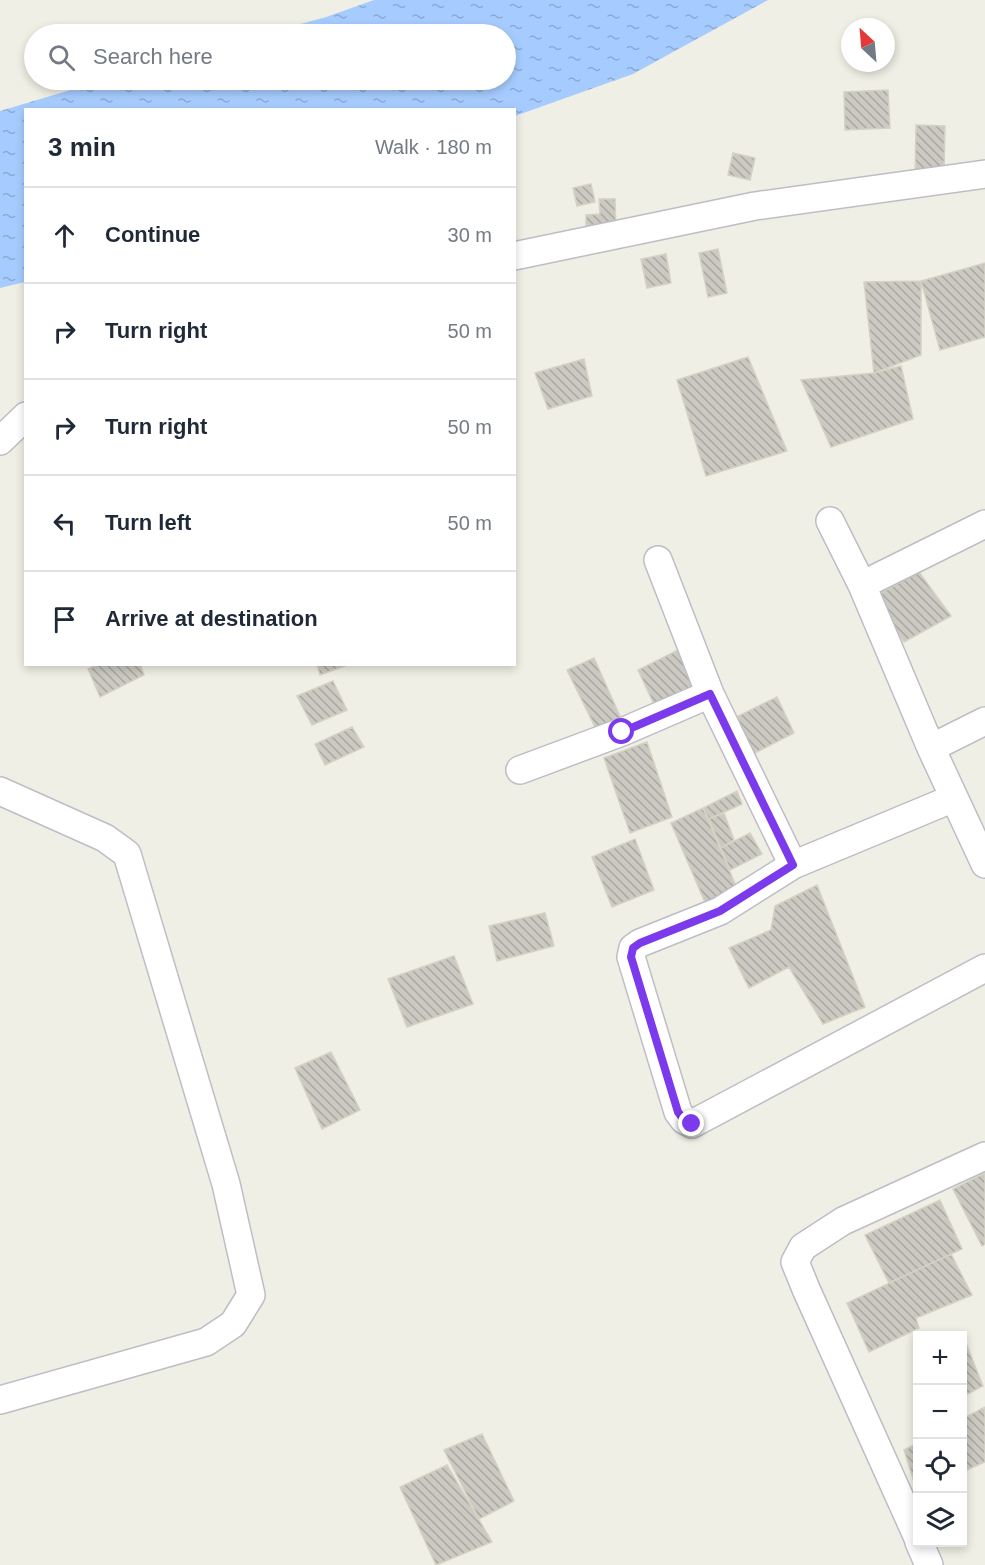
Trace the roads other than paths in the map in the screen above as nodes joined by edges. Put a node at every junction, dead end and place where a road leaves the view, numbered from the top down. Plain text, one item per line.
1 (985, 174) edge
2 (516, 255) edge
3 (24, 418) edge
4 (0, 441) edge
5 (830, 521) dead end
6 (985, 524) edge
7 (658, 560) dead end
8 (862, 585) junction
9 (710, 694) junction
10 (985, 721) edge
11 (931, 748) junction
12 (520, 770) dead end
13 (0, 791) edge
14 (954, 798) junction
15 (985, 864) edge
16 (793, 865) junction
17 (985, 968) edge
18 (985, 1156) edge
19 (0, 1400) edge
20 (913, 1529) edge
21 (921, 1547) edge
22 (929, 1565) edge

1 - 2 street
3 - 4 street
5 - 8 street
6 - 8 street
7 - 9 street
8 - 11 street
9 - 12 street
9 - 16 street
10 - 11 street
11 - 14 street
13 - 19 street
14 - 15 street
14 - 16 street
16 - 17 street
18 - 20 street
21 - 22 street

